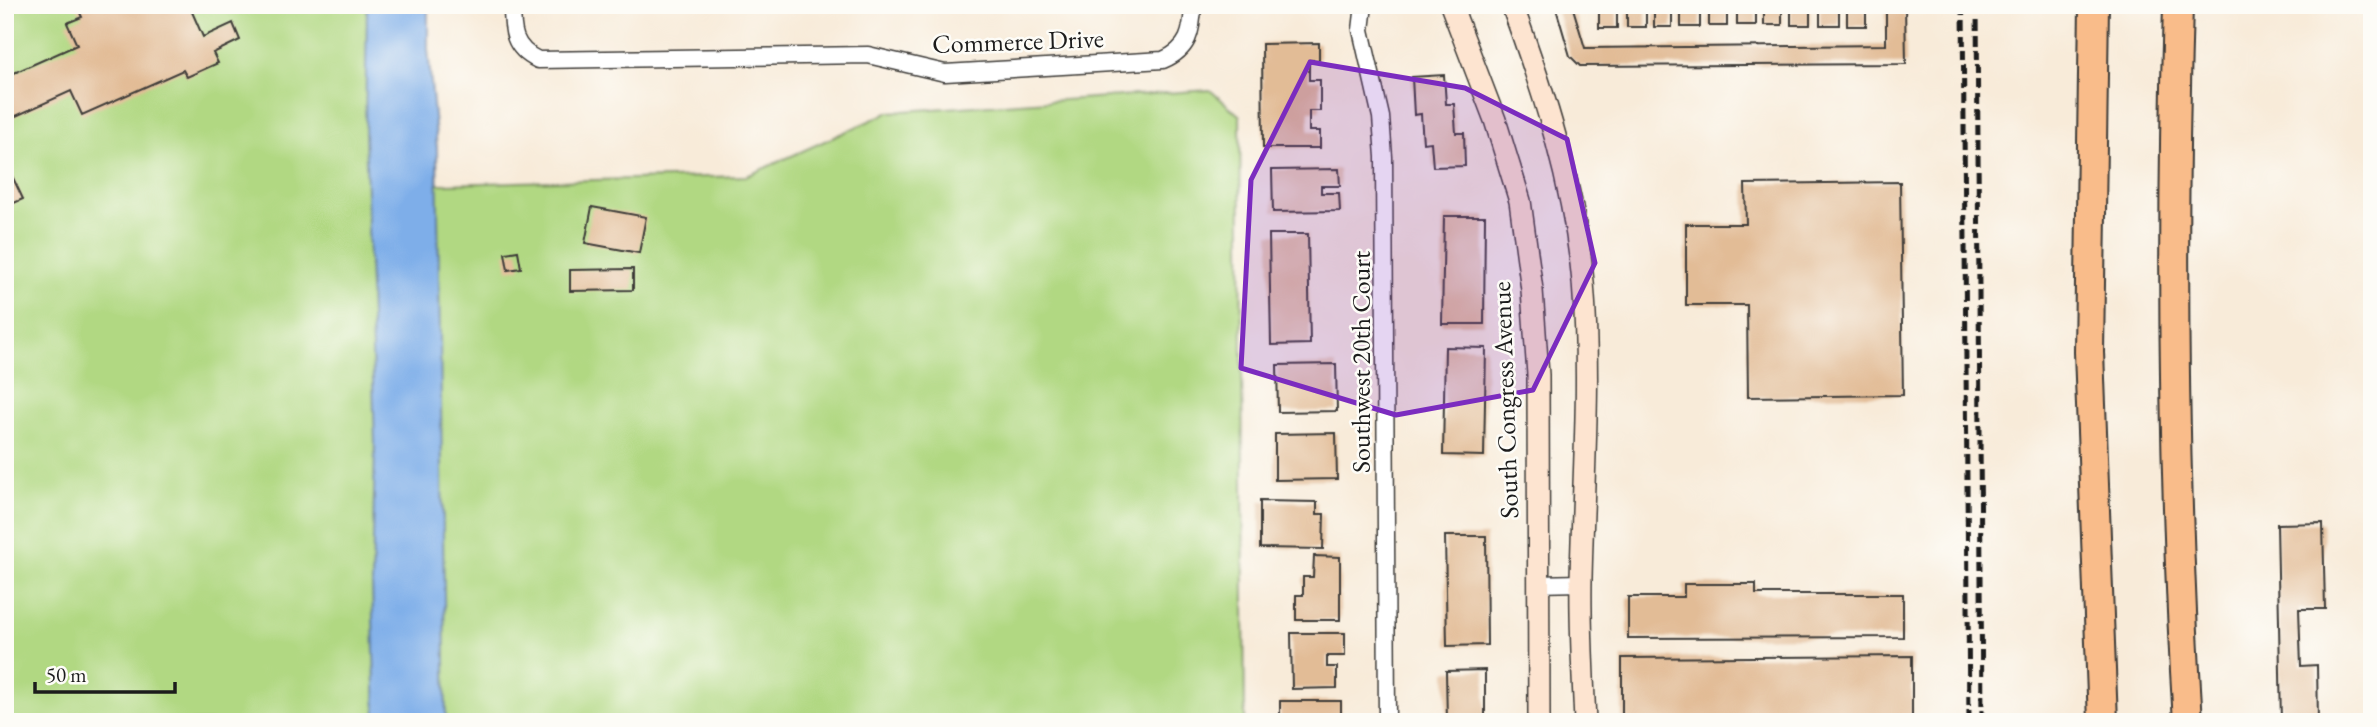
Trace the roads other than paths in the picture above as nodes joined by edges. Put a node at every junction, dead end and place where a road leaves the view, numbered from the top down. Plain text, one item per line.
1 (512, 5) edge
2 (1193, 5) edge
3 (1364, 5) edge
4 (1451, 5) edge
5 (1512, 5) edge
6 (2094, 5) edge
7 (2179, 5) edge
8 (1581, 583) junction
9 (1537, 584) junction
10 (1387, 722) edge
11 (1539, 722) edge
12 (1584, 722) edge
13 (2103, 722) edge
14 (2188, 722) edge

1 - 2 street, Commerce Drive
3 - 10 street, Southwest 20th Court
4 - 9 main road, South Congress Avenue
5 - 8 main road
6 - 13 highway
7 - 14 highway
8 - 9 street
8 - 12 main road
9 - 11 main road, South Congress Avenue

